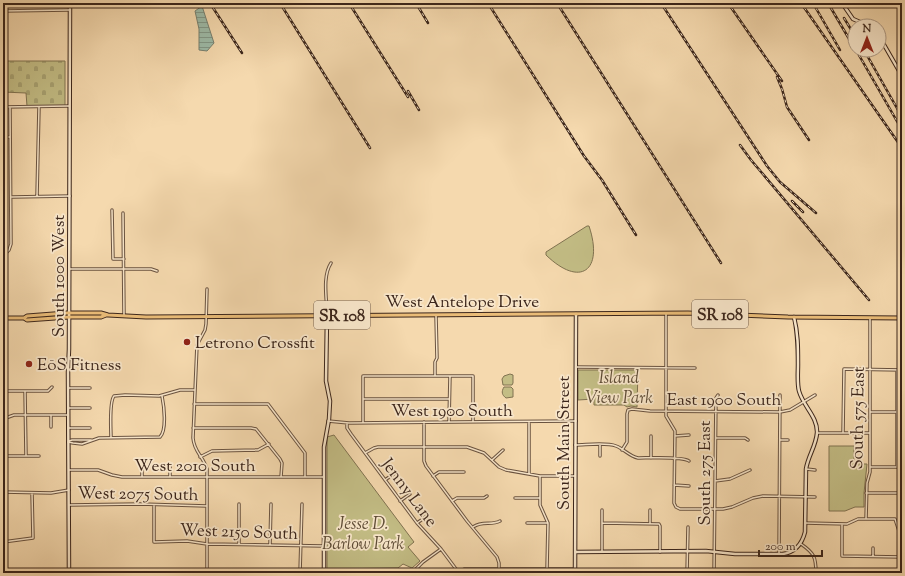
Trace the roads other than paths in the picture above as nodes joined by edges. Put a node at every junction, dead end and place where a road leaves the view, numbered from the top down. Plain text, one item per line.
1 (70, 3) edge
2 (842, 3) edge
3 (70, 10) junction
4 (3, 11) edge
5 (852, 18) edge
6 (887, 50) edge
7 (902, 76) edge
8 (3, 106) edge
9 (10, 106) junction
10 (70, 106) junction
11 (39, 107) junction
12 (3, 137) edge
13 (10, 137) junction
14 (38, 196) junction
15 (70, 196) junction
16 (11, 197) junction
17 (112, 210) dead end
18 (123, 213) dead end
19 (3, 255) edge
20 (124, 259) junction
21 (331, 263) dead end
22 (69, 269) junction
23 (124, 269) junction
24 (157, 271) dead end
25 (207, 289) dead end
26 (576, 313) junction
27 (436, 314) junction
28 (666, 314) junction
29 (69, 315) junction
30 (124, 315) junction
31 (327, 315) junction
32 (206, 316) junction
33 (3, 318) edge
34 (794, 318) junction
35 (870, 318) junction
36 (902, 318) edge
37 (576, 367) junction
38 (666, 368) junction
39 (695, 368) dead end
40 (870, 370) junction
41 (897, 370) junction
42 (902, 370) edge
43 (435, 376) junction
44 (450, 376) junction
45 (52, 387) dead end
46 (68, 388) junction
47 (90, 388) dead end
48 (194, 390) junction
49 (3, 391) edge
50 (25, 391) junction
51 (718, 395) dead end
52 (780, 395) dead end
53 (815, 395) dead end
54 (162, 396) junction
55 (363, 399) junction
56 (449, 399) junction
57 (804, 402) junction
58 (194, 404) junction
59 (68, 408) junction
60 (90, 408) dead end
61 (666, 411) junction
62 (716, 412) junction
63 (780, 412) junction
64 (870, 412) junction
65 (897, 412) junction
66 (902, 412) edge
67 (25, 415) junction
68 (68, 415) junction
69 (51, 416) junction
70 (3, 419) edge
71 (328, 421) junction
72 (424, 422) junction
73 (449, 422) junction
74 (473, 422) junction
75 (529, 422) junction
76 (576, 422) junction
77 (347, 423) junction
78 (363, 423) junction
79 (51, 427) dead end
80 (68, 428) junction
81 (90, 428) dead end
82 (194, 428) junction
83 (817, 433) junction
84 (843, 433) junction
85 (870, 433) junction
86 (689, 435) dead end
87 (651, 436) dead end
88 (674, 436) junction
89 (111, 438) junction
90 (716, 438) junction
91 (91, 440) junction
92 (748, 440) dead end
93 (780, 440) junction
94 (788, 440) dead end
95 (68, 442) junction
96 (269, 444) junction
97 (575, 445) junction
98 (600, 445) junction
99 (424, 447) junction
100 (503, 450) dead end
101 (622, 450) junction
102 (365, 453) junction
103 (3, 456) edge
104 (26, 456) junction
105 (39, 456) dead end
106 (200, 456) junction
107 (600, 456) dead end
108 (651, 458) junction
109 (674, 458) junction
110 (492, 460) junction
111 (689, 460) dead end
112 (142, 465) dead end
113 (170, 465) dead end
114 (870, 467) junction
115 (896, 467) junction
116 (902, 467) edge
117 (806, 468) junction
118 (68, 470) junction
119 (750, 470) dead end
120 (815, 470) dead end
121 (464, 472) dead end
122 (395, 473) dead end
123 (529, 474) junction
124 (142, 476) junction
125 (170, 476) junction
126 (207, 476) junction
127 (433, 476) junction
128 (540, 476) junction
129 (575, 476) junction
130 (281, 477) junction
131 (305, 477) junction
132 (323, 478) junction
133 (385, 480) junction
134 (716, 481) junction
135 (674, 486) junction
136 (689, 486) dead end
137 (68, 490) junction
138 (3, 492) edge
139 (32, 493) junction
140 (866, 493) junction
141 (902, 493) edge
142 (410, 494) dead end
143 (487, 496) dead end
144 (780, 496) junction
145 (805, 497) junction
146 (815, 497) dead end
147 (514, 498) dead end
148 (540, 498) junction
149 (400, 500) junction
150 (452, 501) junction
151 (239, 504) dead end
152 (271, 504) dead end
153 (302, 504) dead end
154 (69, 505) junction
155 (154, 506) junction
156 (207, 506) junction
157 (715, 509) junction
158 (602, 510) dead end
159 (650, 510) dead end
160 (427, 516) dead end
161 (6, 518) dead end
162 (866, 519) junction
163 (500, 521) dead end
164 (417, 523) junction
165 (527, 523) dead end
166 (548, 523) junction
167 (602, 523) junction
168 (650, 523) junction
169 (805, 524) junction
170 (842, 524) junction
171 (473, 527) junction
172 (688, 527) dead end
173 (902, 540) edge
174 (3, 542) edge
175 (6, 542) junction
176 (207, 544) junction
177 (238, 544) junction
178 (270, 544) junction
179 (801, 544) junction
180 (301, 545) junction
181 (324, 546) junction
182 (872, 548) dead end
183 (441, 549) junction
184 (575, 552) junction
185 (602, 552) junction
186 (660, 552) junction
187 (687, 552) junction
188 (715, 552) junction
189 (779, 554) junction
190 (872, 556) junction
191 (902, 557) edge
192 (499, 569) junction
193 (520, 569) junction
194 (547, 569) junction
195 (575, 569) junction
196 (28, 570) dead end
197 (25, 573) edge
198 (69, 573) edge
199 (207, 573) edge
200 (300, 573) edge
201 (324, 573) edge
202 (412, 573) edge
203 (459, 573) edge
204 (520, 573) edge
205 (575, 573) edge
206 (687, 573) edge
207 (714, 573) edge
208 (816, 573) edge

1 - 3 street, South 1000 West
2 - 5 street
3 - 4 street
3 - 10 street, South 1000 West
6 - 7 street
8 - 9 street
9 - 11 street
9 - 13 street
10 - 11 street
10 - 15 street, South 1000 West
11 - 14 street
12 - 13 street
13 - 16 street
14 - 15 street
14 - 16 street
15 - 22 street, South 1000 West
16 - 19 street
17 - 20 street
18 - 20 street
20 - 23 street
21 - 31 street
22 - 23 street
22 - 29 street, South 1000 West
23 - 24 street
23 - 30 street
25 - 32 street
26 - 27 main road, West Antelope Drive / SR 108
26 - 28 main road, SR 108
26 - 37 street, South Main Street
27 - 31 main road, West Antelope Drive / SR 108
27 - 43 street
28 - 34 main road, SR 108
28 - 38 street
29 - 30 main road, West Antelope Drive / SR 108
29 - 33 main road, West Antelope Drive / SR 108
29 - 46 street, South 1000 West
30 - 32 main road, West Antelope Drive / SR 108
31 - 32 main road, West Antelope Drive / SR 108
31 - 71 street
32 - 48 street
34 - 35 main road, SR 108
34 - 57 street
35 - 36 main road, SR 108
35 - 40 street, South 575 East
37 - 38 street
37 - 76 street, South Main Street
38 - 39 street
38 - 61 street
40 - 41 street
40 - 64 street, South 575 East
40 - 84 street
41 - 42 street
41 - 65 street
43 - 44 street
43 - 55 street
44 - 56 street
44 - 74 street
45 - 50 street
46 - 47 street
46 - 59 street, South 1000 West
48 - 54 street
48 - 58 street
49 - 50 street
50 - 67 street
51 - 62 street, South 275 East
52 - 63 street
53 - 57 street, East 1900 South
54 - 89 street
54 - 89 street
55 - 56 street
55 - 78 street
56 - 73 street
57 - 63 street, East 1900 South
57 - 83 street
58 - 82 street
58 - 131 street
59 - 60 street
59 - 68 street, South 1000 West
61 - 62 street, East 1900 South
61 - 88 street
61 - 101 street, East 1900 South
62 - 63 street, East 1900 South
62 - 90 street, South 275 East
63 - 93 street
64 - 65 street
64 - 85 street, South 575 East
65 - 66 street
65 - 115 street
67 - 69 street
67 - 70 street
67 - 104 street
68 - 69 street
68 - 80 street, South 1000 West
69 - 79 street
71 - 77 street, West 1900 South
71 - 132 street
72 - 73 street, West 1900 South
72 - 78 street, West 1900 South
72 - 99 street
73 - 74 street, West 1900 South
74 - 75 street, West 1900 South
75 - 76 street, West 1900 South
75 - 123 street
76 - 97 street, South Main Street
77 - 78 street, West 1900 South
77 - 102 street, Jenny Lane
80 - 81 street
80 - 95 street, South 1000 West
82 - 96 street
82 - 106 street
83 - 84 street
83 - 117 street
84 - 85 street
85 - 114 street, South 575 East
86 - 88 street
87 - 108 street
88 - 109 street
89 - 91 street
90 - 92 street
90 - 134 street, South 275 East
91 - 95 street
91 - 95 street
93 - 94 street
93 - 144 street
95 - 118 street, South 1000 West
96 - 106 street
96 - 130 street
97 - 98 street
97 - 129 street, South Main Street
98 - 101 street
98 - 107 street
99 - 102 street
99 - 110 street
99 - 127 street
100 - 110 street
101 - 108 street
102 - 133 street, Jenny Lane
103 - 104 street
104 - 105 street
106 - 126 street
108 - 109 street
109 - 111 street
109 - 135 street
110 - 123 street
112 - 124 street
113 - 125 street
114 - 115 street
114 - 140 street, South 575 East
115 - 116 street
117 - 120 street
117 - 145 street
118 - 124 street, West 2010 South
118 - 137 street, South 1000 West
119 - 134 street
121 - 127 street
122 - 133 street
123 - 128 street
124 - 125 street, West 2010 South
125 - 126 street, West 2010 South
126 - 130 street, West 2010 South
126 - 156 street
127 - 150 street
128 - 129 street
128 - 148 street
129 - 184 street, South Main Street
130 - 131 street, West 2010 South
131 - 132 street, West 2010 South
132 - 181 street
133 - 149 street, Jenny Lane
134 - 157 street, South 275 East
135 - 136 street
135 - 157 street
137 - 139 street
137 - 154 street, South 1000 West
138 - 139 street
139 - 175 street
140 - 141 street
140 - 162 street, South 575 East
142 - 149 street
143 - 150 street
144 - 145 street
144 - 157 street
144 - 189 street
145 - 146 street
145 - 169 street
147 - 148 street
148 - 166 street
149 - 164 street, Jenny Lane
150 - 171 street
151 - 177 street
152 - 178 street
153 - 180 street
154 - 155 street, West 2075 South
154 - 198 street, South 1000 West
155 - 156 street, West 2075 South
155 - 176 street, West 2150 South
156 - 176 street
157 - 188 street, South 275 East
158 - 167 street
159 - 168 street
160 - 164 street
161 - 175 street
162 - 170 street
162 - 173 street
163 - 171 street
164 - 183 street, Jenny Lane
165 - 166 street
166 - 194 street
167 - 168 street
167 - 185 street
168 - 186 street
169 - 170 street
169 - 179 street
170 - 190 street
171 - 192 street
172 - 187 street
174 - 175 street
176 - 177 street, West 2150 South
176 - 199 street
177 - 178 street, West 2150 South
178 - 180 street, West 2150 South
179 - 189 street
179 - 208 street
180 - 181 street, West 2150 South
180 - 200 street
181 - 201 street
182 - 190 street
183 - 202 street
183 - 203 street, Jenny Lane
184 - 185 street
184 - 195 street, South Main Street
185 - 186 street
186 - 187 street
187 - 188 street
187 - 206 street
188 - 189 street
188 - 207 street, South 275 East
190 - 191 street
192 - 193 street
192 - 203 street
193 - 194 street
193 - 204 street
194 - 195 street
195 - 205 street, South Main Street
196 - 197 street

